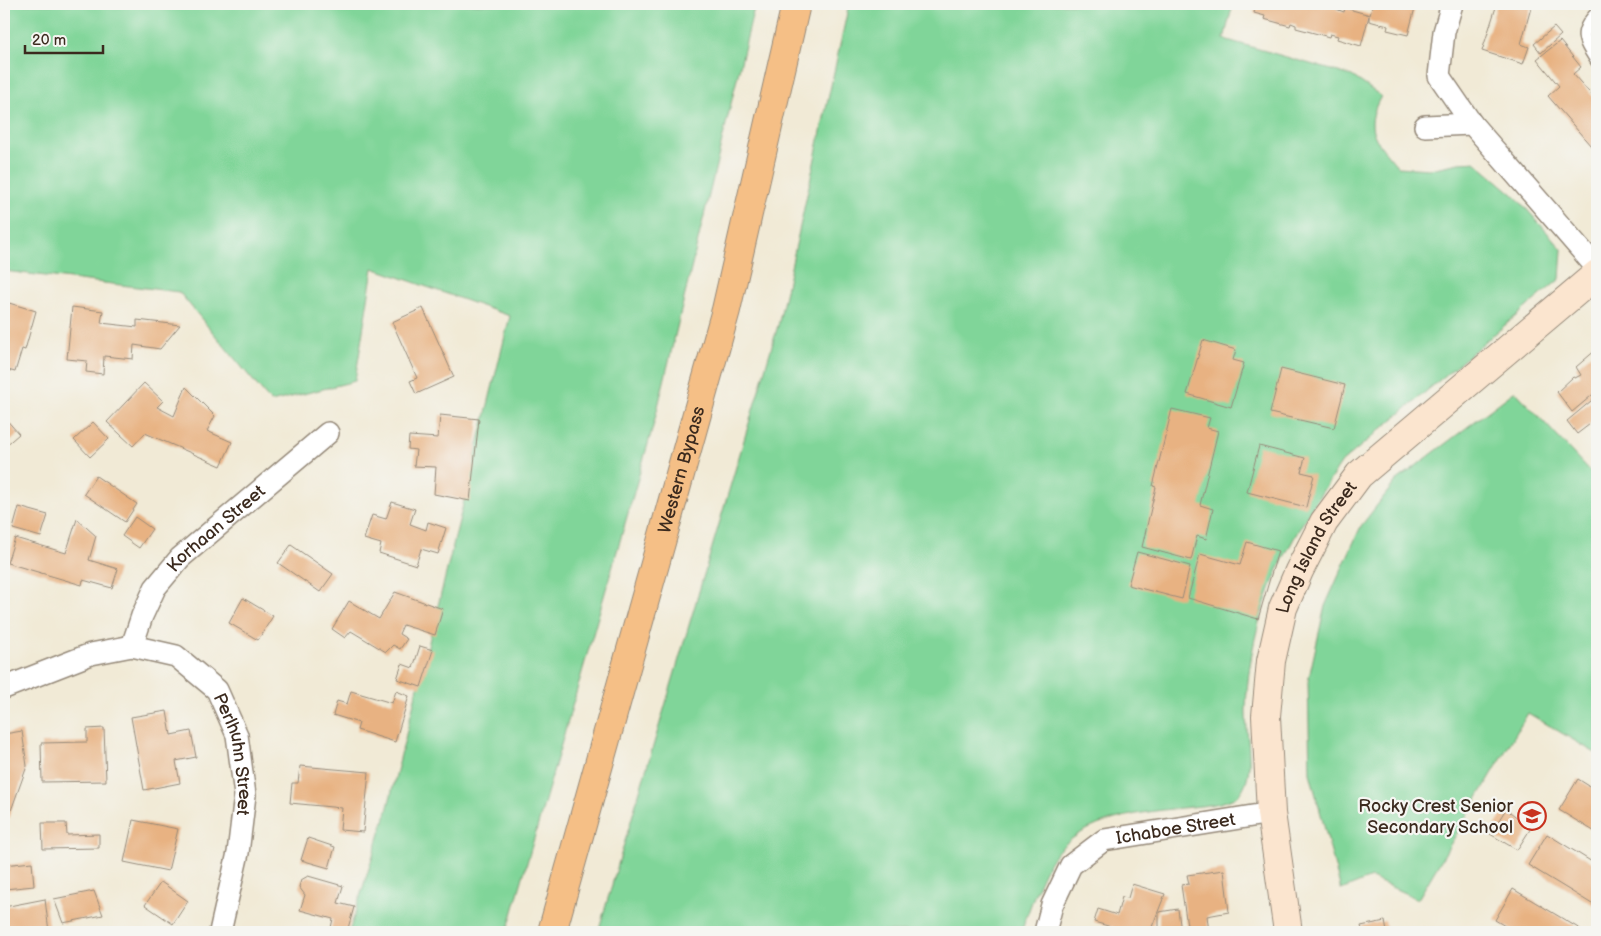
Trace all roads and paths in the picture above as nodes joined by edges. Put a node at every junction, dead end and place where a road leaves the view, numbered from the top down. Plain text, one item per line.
1 (796, 4) edge
2 (1452, 4) edge
3 (1597, 12) edge
4 (1597, 62) edge
5 (1472, 124) junction
6 (1425, 126) dead end
7 (1597, 268) edge
8 (1597, 274) edge
9 (328, 433) dead end
10 (132, 646) junction
11 (4, 688) edge
12 (1271, 813) junction
13 (220, 932) edge
14 (552, 932) edge
15 (1045, 932) edge
16 (1288, 932) edge

1 - 14 highway, Western Bypass
2 - 5 street
3 - 4 lane
5 - 6 street
5 - 7 street
8 - 12 street, Long Island Street
9 - 10 street, Korhaan Street
10 - 11 street, Perlhuhn Street
10 - 13 street, Perlhuhn Street
12 - 15 street, Ichaboe Street
12 - 16 street, Long Island Street

